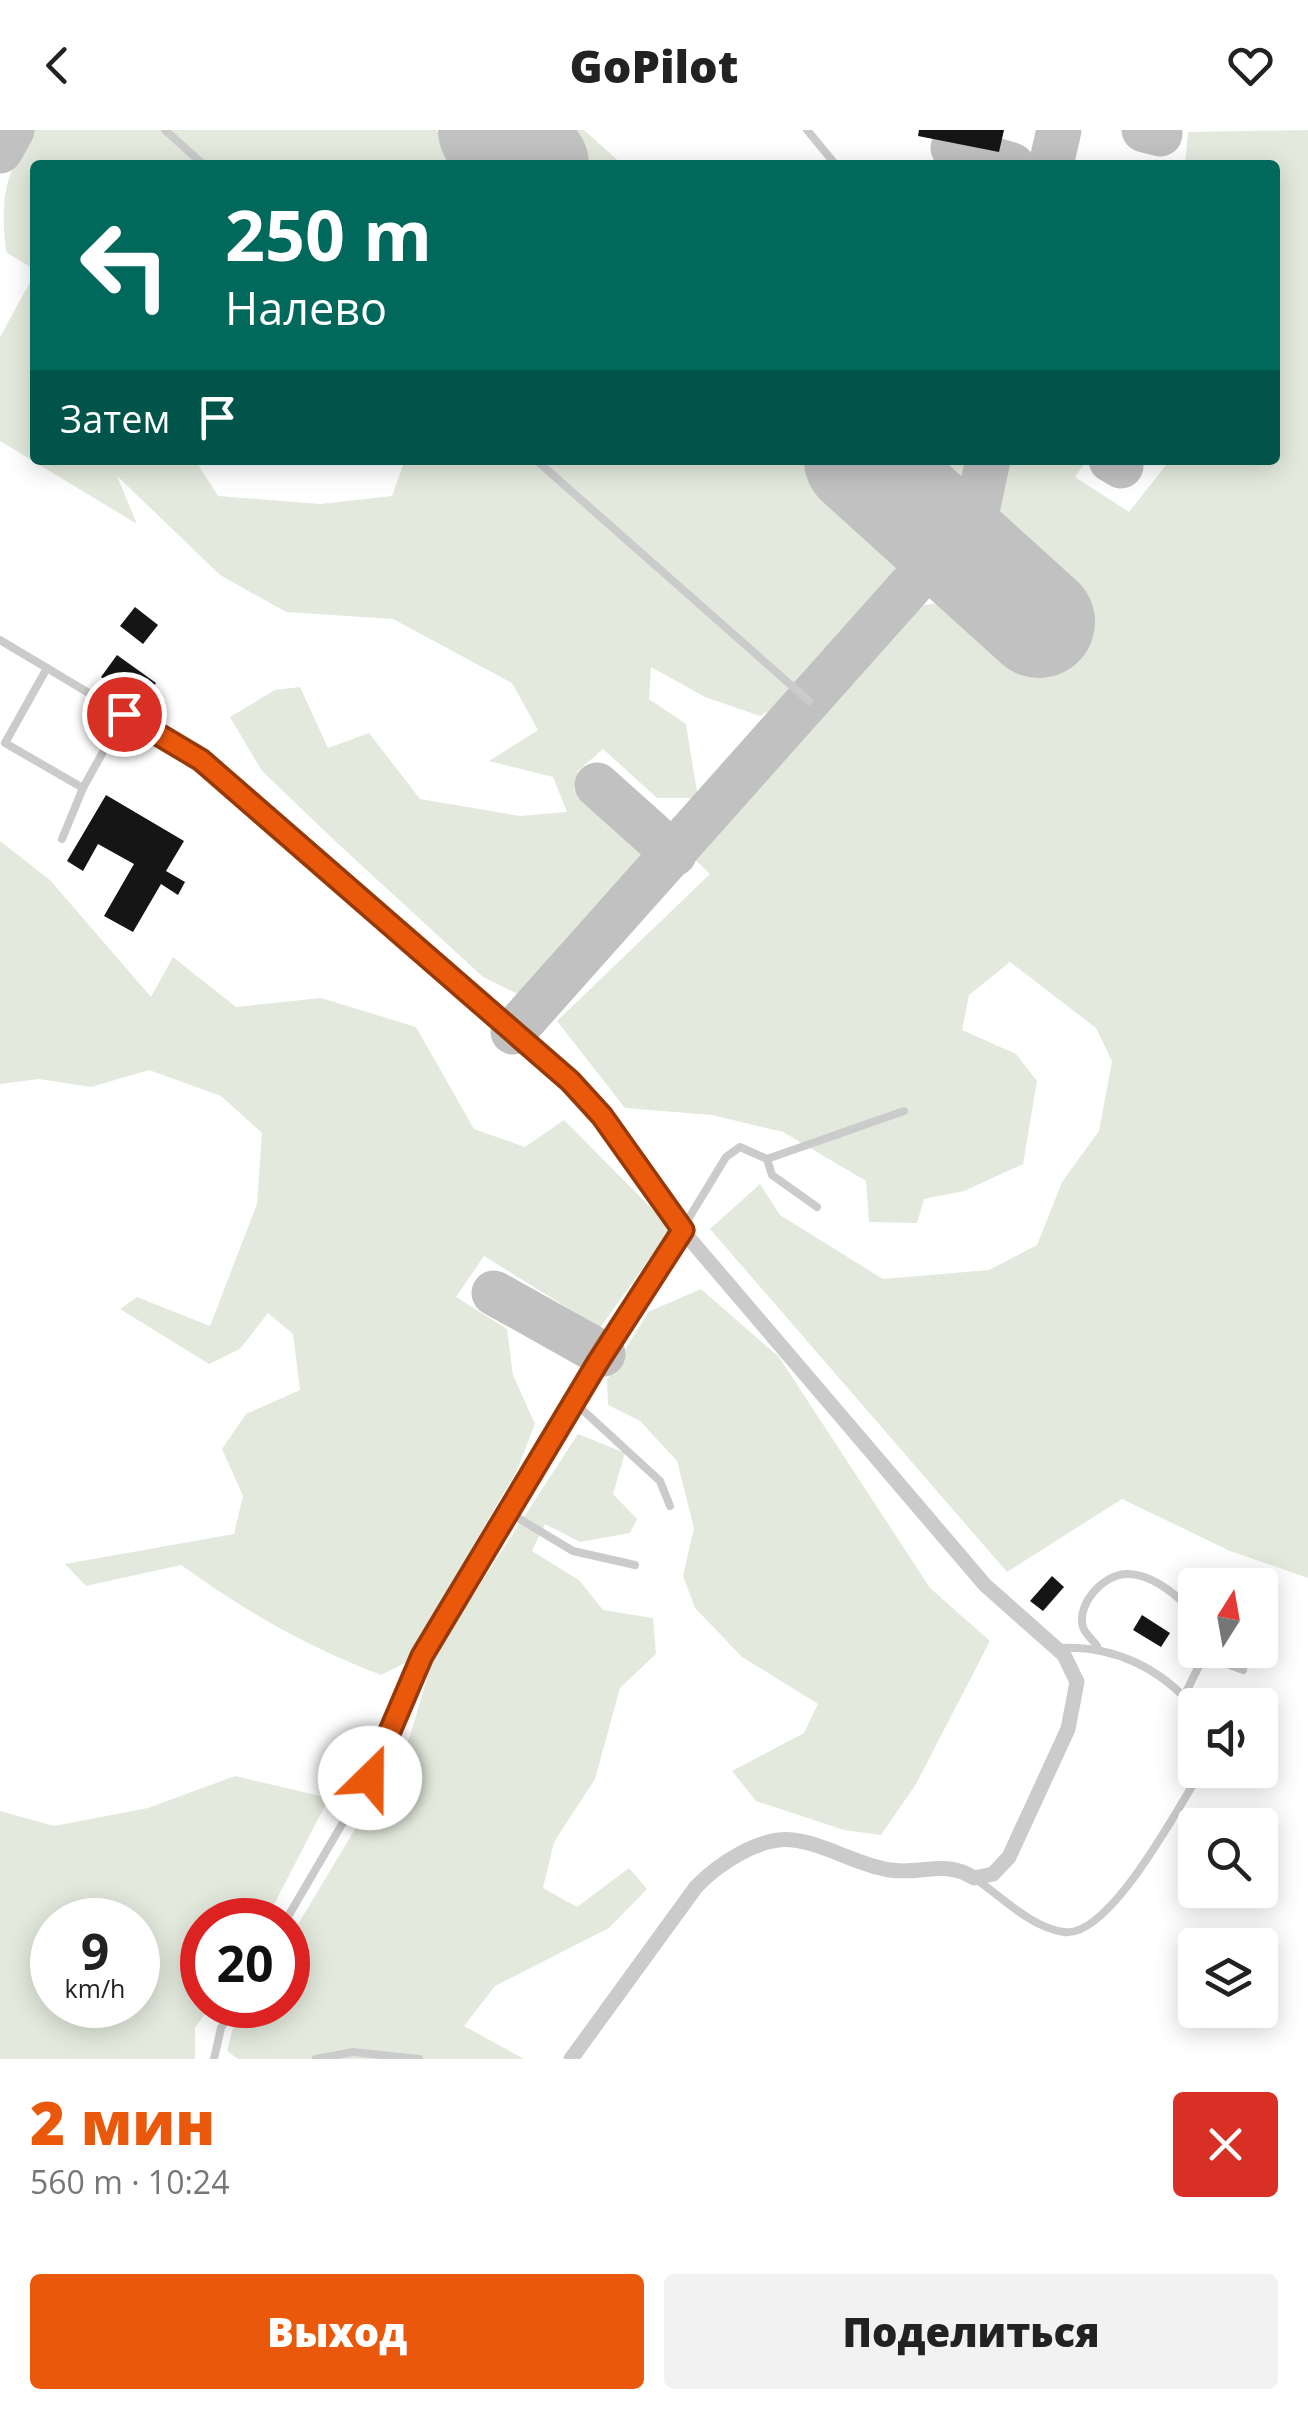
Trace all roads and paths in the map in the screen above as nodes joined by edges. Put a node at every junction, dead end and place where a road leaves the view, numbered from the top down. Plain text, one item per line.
1 (166, 130) edge
2 (807, 130) edge
3 (199, 160) edge
4 (832, 160) edge
5 (542, 465) edge
6 (0, 640) edge
7 (47, 668) junction
8 (809, 701) dead end
9 (124, 714) junction
10 (3, 742) edge
11 (83, 788) junction
12 (62, 839) dead end
13 (904, 1112) dead end
14 (767, 1158) junction
15 (817, 1206) dead end
16 (683, 1230) junction
17 (574, 1402) junction
18 (670, 1506) dead end
19 (508, 1512) junction
20 (635, 1564) dead end
21 (1178, 1601) edge
22 (1097, 1646) junction
23 (1056, 1648) junction
24 (1238, 1668) edge
25 (1242, 1670) dead end
26 (1178, 1691) edge
27 (1190, 1788) edge
28 (974, 1878) junction
29 (299, 1898) edge
30 (222, 2028) edge
31 (214, 2059) edge
32 (316, 2059) edge
33 (419, 2059) edge
34 (571, 2059) edge

1 - 3 lane
2 - 4 lane
5 - 8 lane
6 - 7 lane
7 - 9 lane
7 - 10 lane
9 - 11 lane
9 - 16 lane
10 - 11 lane
11 - 12 lane
13 - 14 lane
14 - 15 lane
14 - 16 lane
16 - 17 lane
16 - 23 street
17 - 18 lane
17 - 19 lane
19 - 20 lane
19 - 29 lane
21 - 22 lane
22 - 23 lane
22 - 26 lane
23 - 28 street
24 - 25 lane
27 - 28 lane
28 - 34 street
30 - 31 lane
32 - 33 lane

